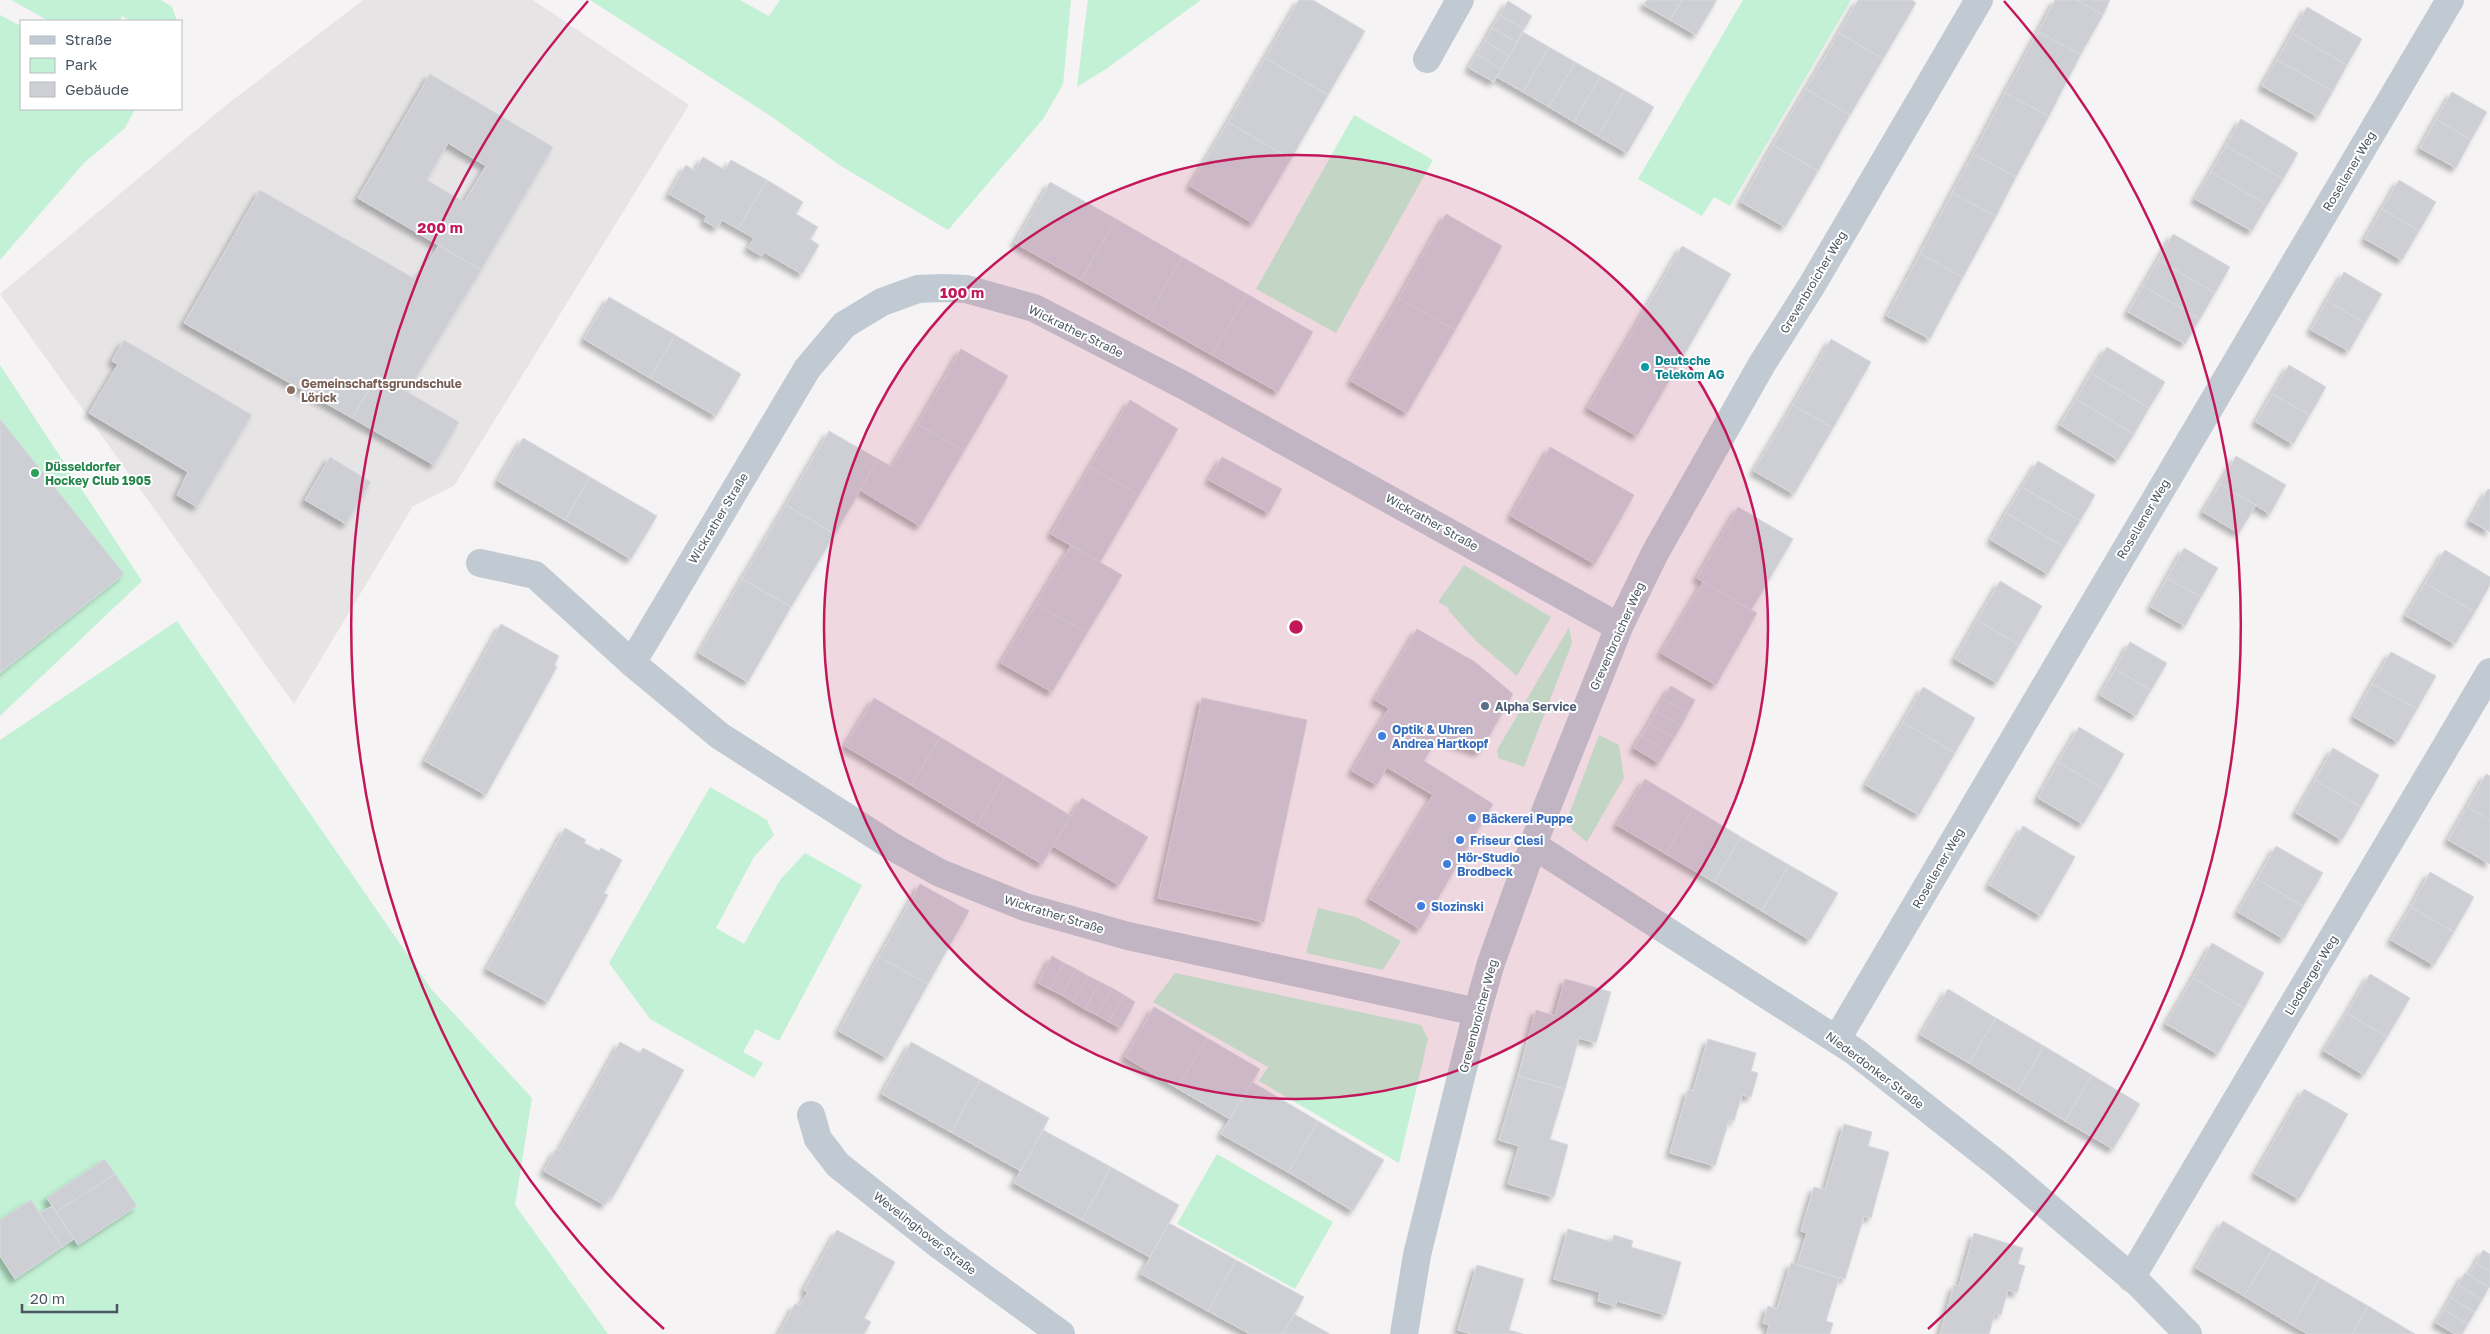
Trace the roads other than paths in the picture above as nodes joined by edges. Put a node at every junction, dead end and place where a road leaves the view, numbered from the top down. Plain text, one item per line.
1 (1460, 0) edge
2 (1979, 0) edge
3 (2450, 0) edge
4 (1427, 59) dead end
5 (480, 563) dead end
6 (1619, 627) junction
7 (632, 663) junction
8 (2490, 672) edge
9 (1533, 845) junction
10 (1477, 1012) junction
11 (1837, 1039) junction
12 (810, 1115) dead end
13 (2131, 1278) junction
14 (1061, 1334) edge
15 (1404, 1334) edge
16 (2188, 1334) edge

1 - 4 street
2 - 6 street, Grevenbroicher Weg
3 - 11 street, Rosellener Weg
5 - 7 street, Wickrather Straße
6 - 7 street, Wickrather Straße
6 - 9 street, Grevenbroicher Weg
7 - 10 street, Wickrather Straße
8 - 13 street, Liedberger Weg
9 - 10 street, Grevenbroicher Weg
9 - 11 street, Niederdonker Straße
10 - 15 street, Grevenbroicher Weg
11 - 13 street, Niederdonker Straße
12 - 14 street, Wevelinghover Straße
13 - 16 street, Niederdonker Straße

